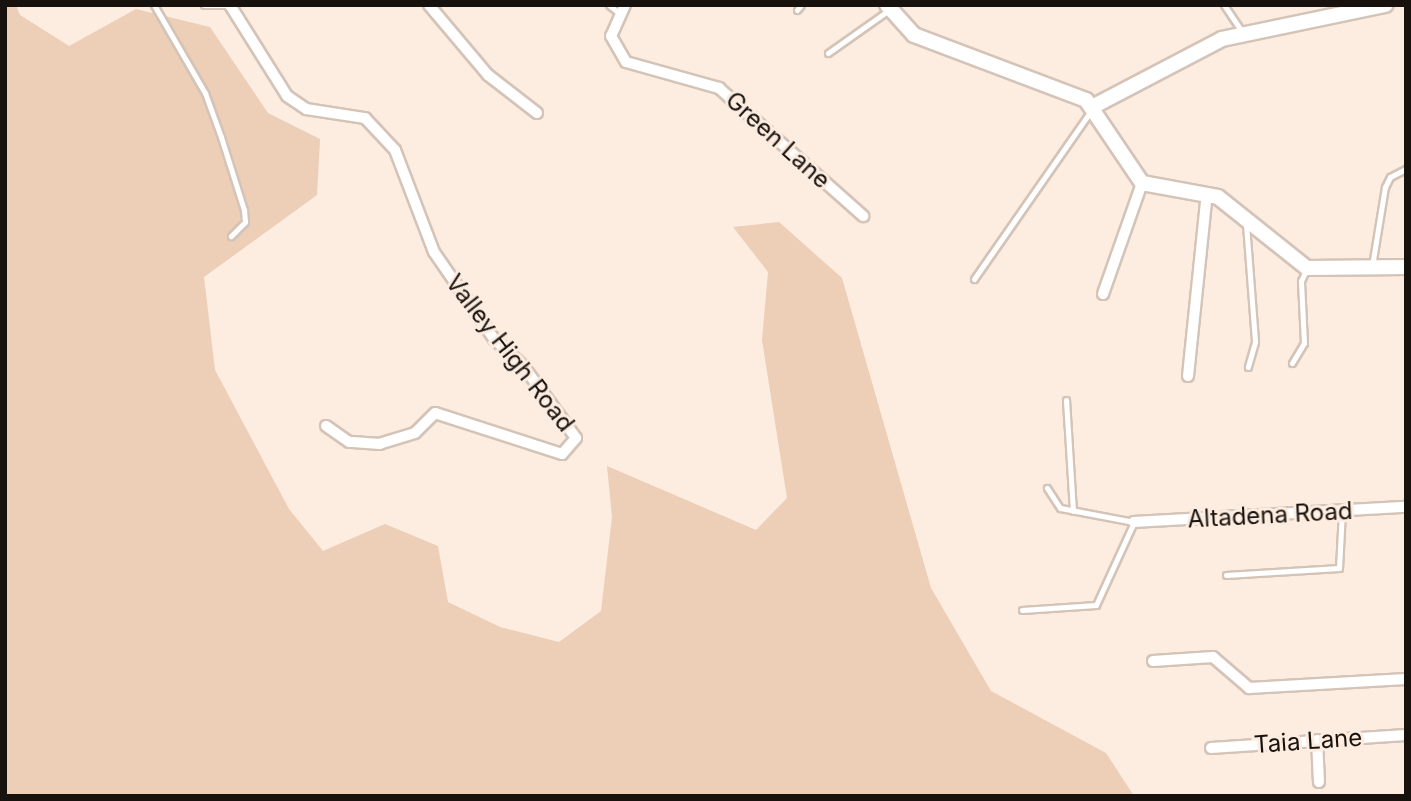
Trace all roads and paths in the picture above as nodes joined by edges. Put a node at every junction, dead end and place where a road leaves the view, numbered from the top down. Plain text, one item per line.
1 (154, 5) edge
2 (204, 5) edge
3 (230, 5) edge
4 (429, 5) edge
5 (609, 5) edge
6 (1224, 5) edge
7 (1385, 5) edge
8 (888, 8) edge
9 (622, 9) edge
10 (1243, 33) junction
11 (828, 53) dead end
12 (1094, 106) junction
13 (537, 113) dead end
14 (1406, 169) edge
15 (1142, 183) junction
16 (1207, 192) junction
17 (863, 216) dead end
18 (1246, 217) junction
19 (231, 236) dead end
20 (1406, 267) edge
21 (1307, 268) junction
22 (1372, 269) junction
23 (974, 279) dead end
24 (1103, 295) dead end
25 (1292, 363) dead end
26 (1248, 368) dead end
27 (1188, 376) dead end
28 (1066, 400) dead end
29 (326, 426) dead end
30 (1047, 488) dead end
31 (1406, 507) edge
32 (1073, 511) junction
33 (1342, 511) junction
34 (1134, 522) junction
35 (1226, 575) dead end
36 (1022, 610) dead end
37 (1153, 661) dead end
38 (1406, 679) edge
39 (1406, 736) edge
40 (1317, 740) junction
41 (1211, 748) dead end
42 (1319, 782) dead end

1 - 19 lane
2 - 3 lane
3 - 29 street, Valley High Road
4 - 13 street
5 - 9 lane
6 - 10 lane
7 - 10 street
8 - 11 lane
8 - 12 street
9 - 17 street, Green Lane
10 - 12 street
12 - 15 street
12 - 23 lane
14 - 22 lane
15 - 16 street
15 - 24 street
16 - 18 street
16 - 27 street
18 - 21 street
18 - 26 lane
20 - 22 street
21 - 22 street
21 - 25 lane
28 - 32 lane
30 - 32 lane
31 - 33 street, Altadena Road
32 - 34 lane
33 - 34 street, Altadena Road
33 - 35 lane
34 - 36 lane
37 - 38 street
39 - 40 street, Taia Lane
40 - 41 street, Taia Lane
40 - 42 street

